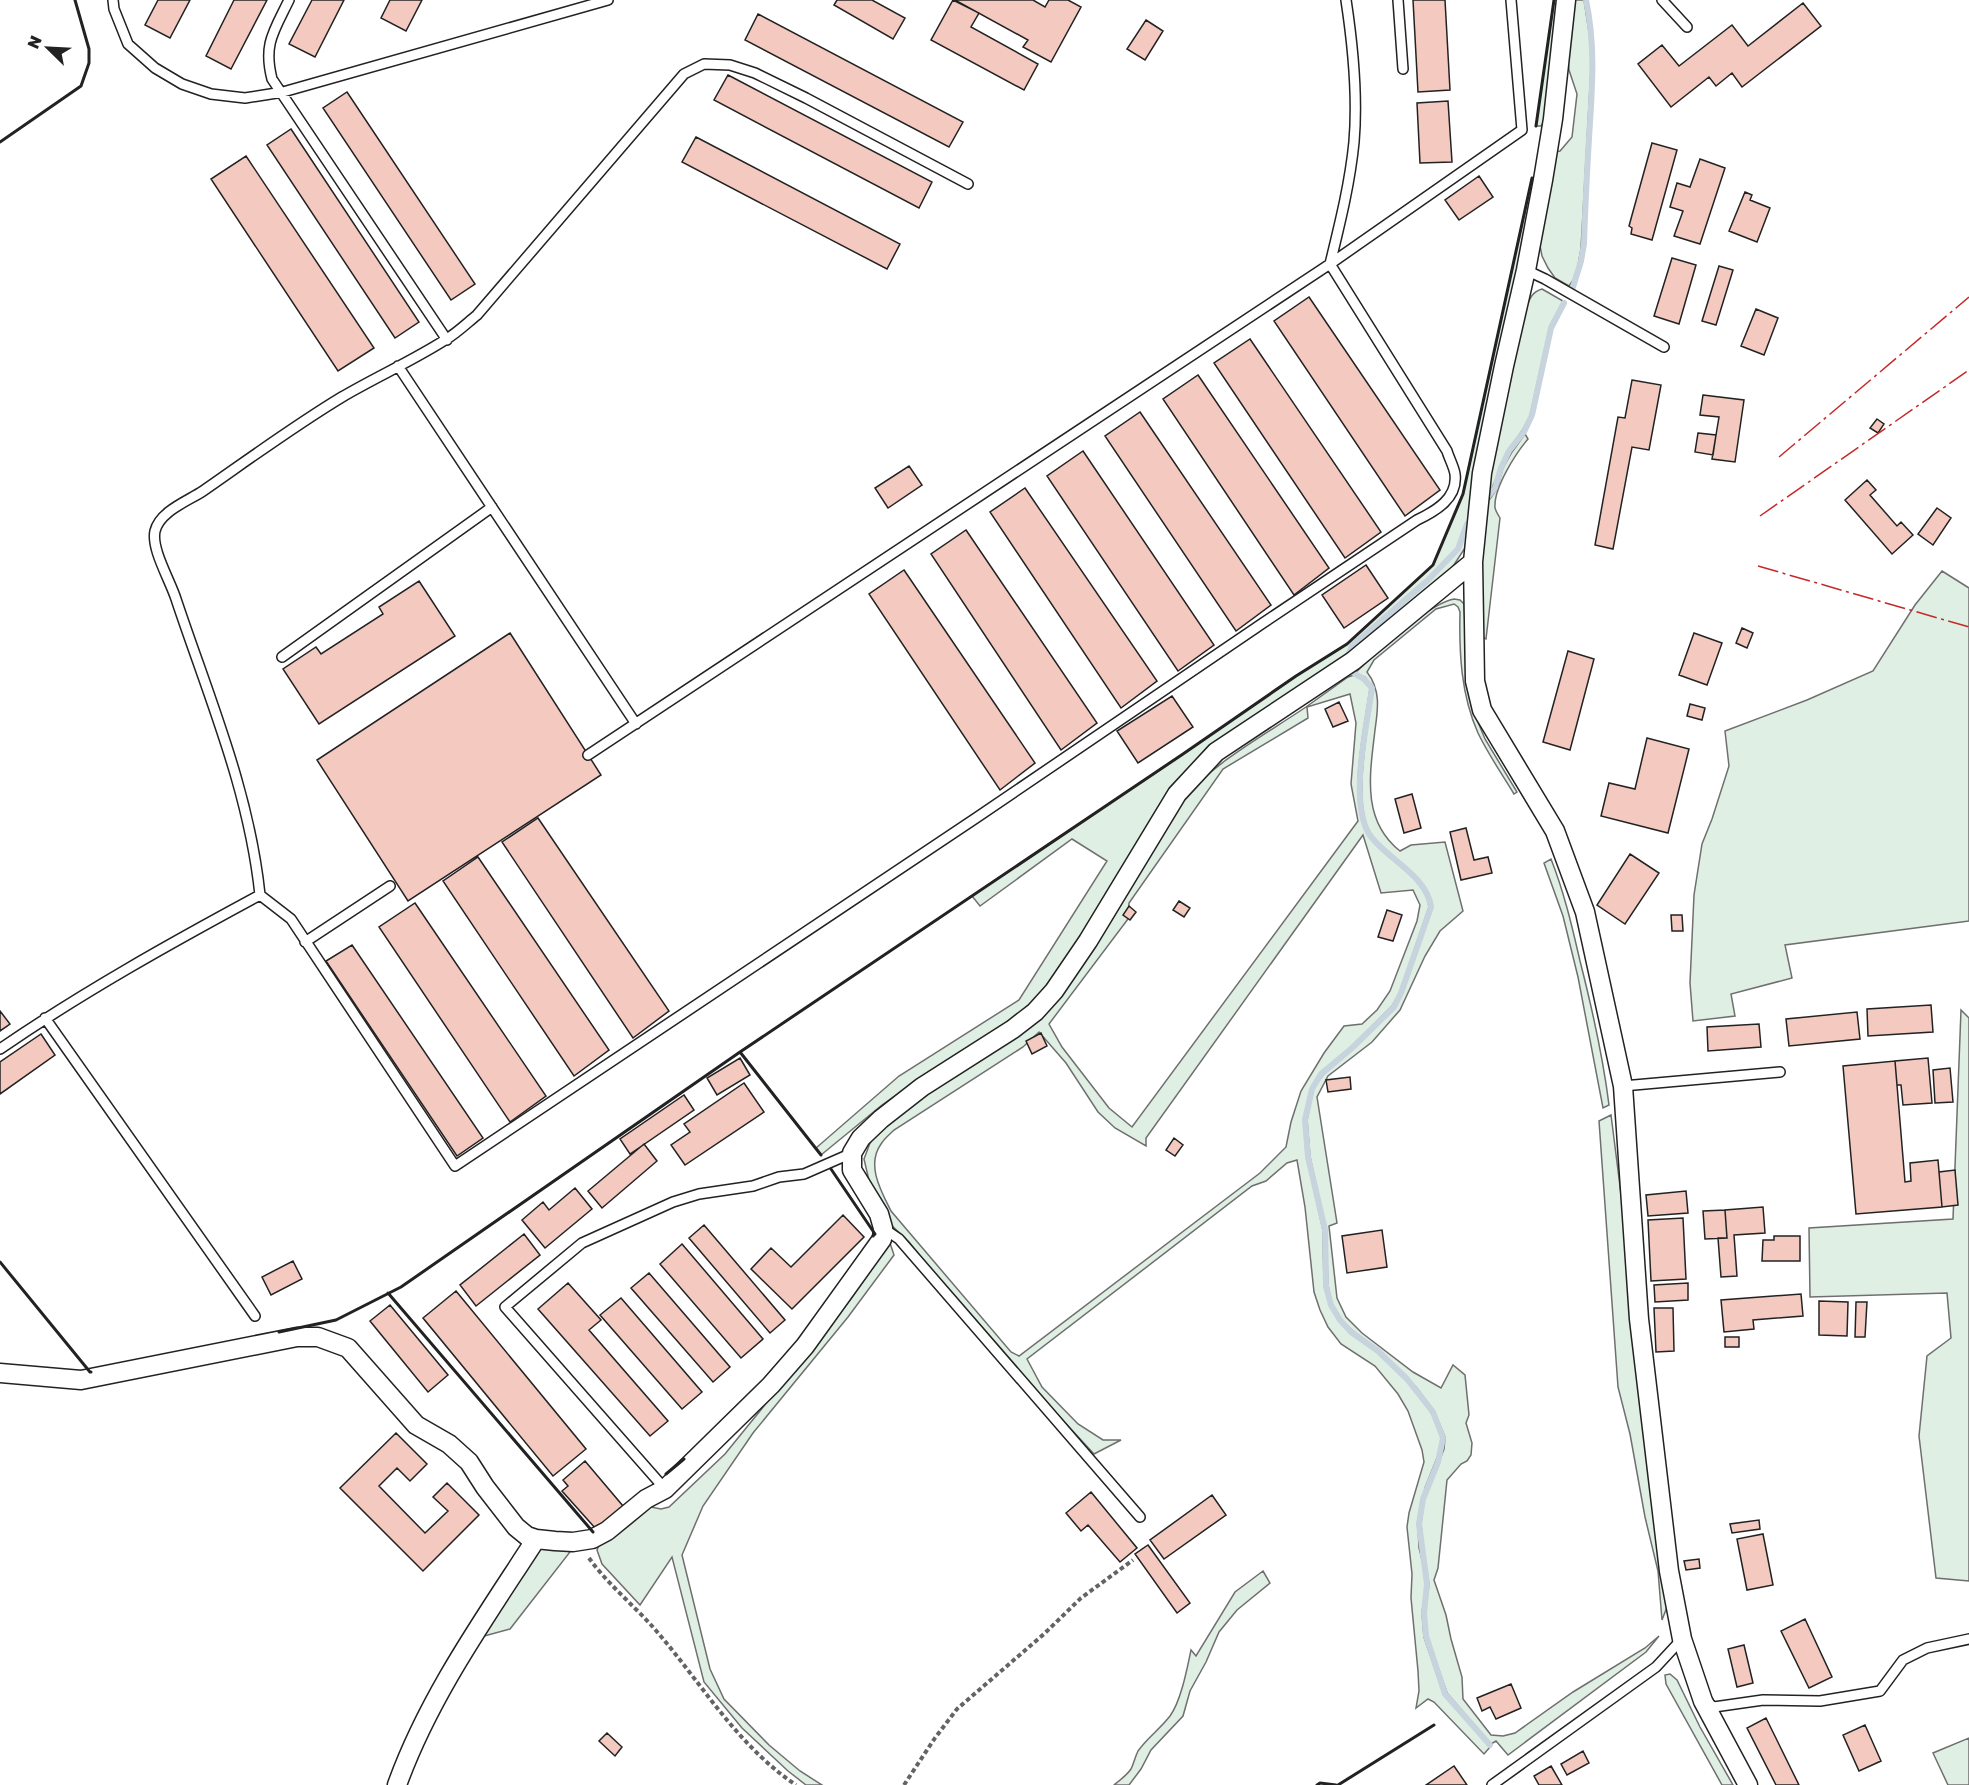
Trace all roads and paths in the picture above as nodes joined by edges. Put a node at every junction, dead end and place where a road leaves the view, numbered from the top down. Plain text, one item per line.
1 (113, 0) edge
2 (290, 0) edge
3 (608, 0) edge
4 (1346, 0) edge
5 (1398, 0) edge
6 (1511, 0) edge
7 (1566, 0) edge
8 (1662, 0) edge
9 (1687, 27) dead end
10 (1403, 69) dead end
11 (283, 92) junction
12 (968, 184) dead end
13 (1330, 264) junction
14 (1526, 270) junction
15 (447, 340) junction
16 (1664, 347) dead end
17 (398, 366) junction
18 (492, 507) junction
19 (1473, 562) junction
20 (282, 657) dead end
21 (636, 724) junction
22 (588, 755) dead end
23 (390, 886) dead end
24 (260, 895) junction
25 (305, 942) junction
26 (45, 1018) junction
27 (0, 1049) edge
28 (1780, 1072) dead end
29 (1623, 1086) junction
30 (852, 1153) junction
31 (883, 1228) junction
32 (255, 1316) dead end
33 (0, 1373) edge
34 (665, 1489) junction
35 (1140, 1517) dead end
36 (536, 1539) junction
37 (581, 1541) junction
38 (1133, 1560) dead end
39 (1682, 1639) junction
40 (1969, 1639) edge
41 (1703, 1701) junction
42 (397, 1785) edge
43 (796, 1785) edge
44 (904, 1785) edge
45 (1492, 1785) edge
46 (1748, 1785) edge

1 - 11 lane
2 - 11 lane
3 - 11 lane
4 - 13 lane
5 - 10 lane
6 - 13 lane
7 - 14 street
8 - 9 lane
11 - 15 lane
12 - 15 lane
13 - 21 lane
13 - 25 lane
14 - 16 lane
14 - 19 street
15 - 17 lane
17 - 18 lane
17 - 24 lane
18 - 20 lane
18 - 21 lane
19 - 29 street
19 - 30 street
21 - 22 lane
23 - 25 lane
24 - 25 lane
24 - 26 lane
26 - 27 lane
26 - 32 lane
28 - 29 lane
29 - 39 street
30 - 31 street
30 - 34 lane
31 - 34 street
31 - 35 lane
33 - 36 street
34 - 37 street
36 - 37 street
36 - 42 street
37 - 43 path
38 - 44 path
39 - 41 street
39 - 45 lane
40 - 41 lane
41 - 46 street

